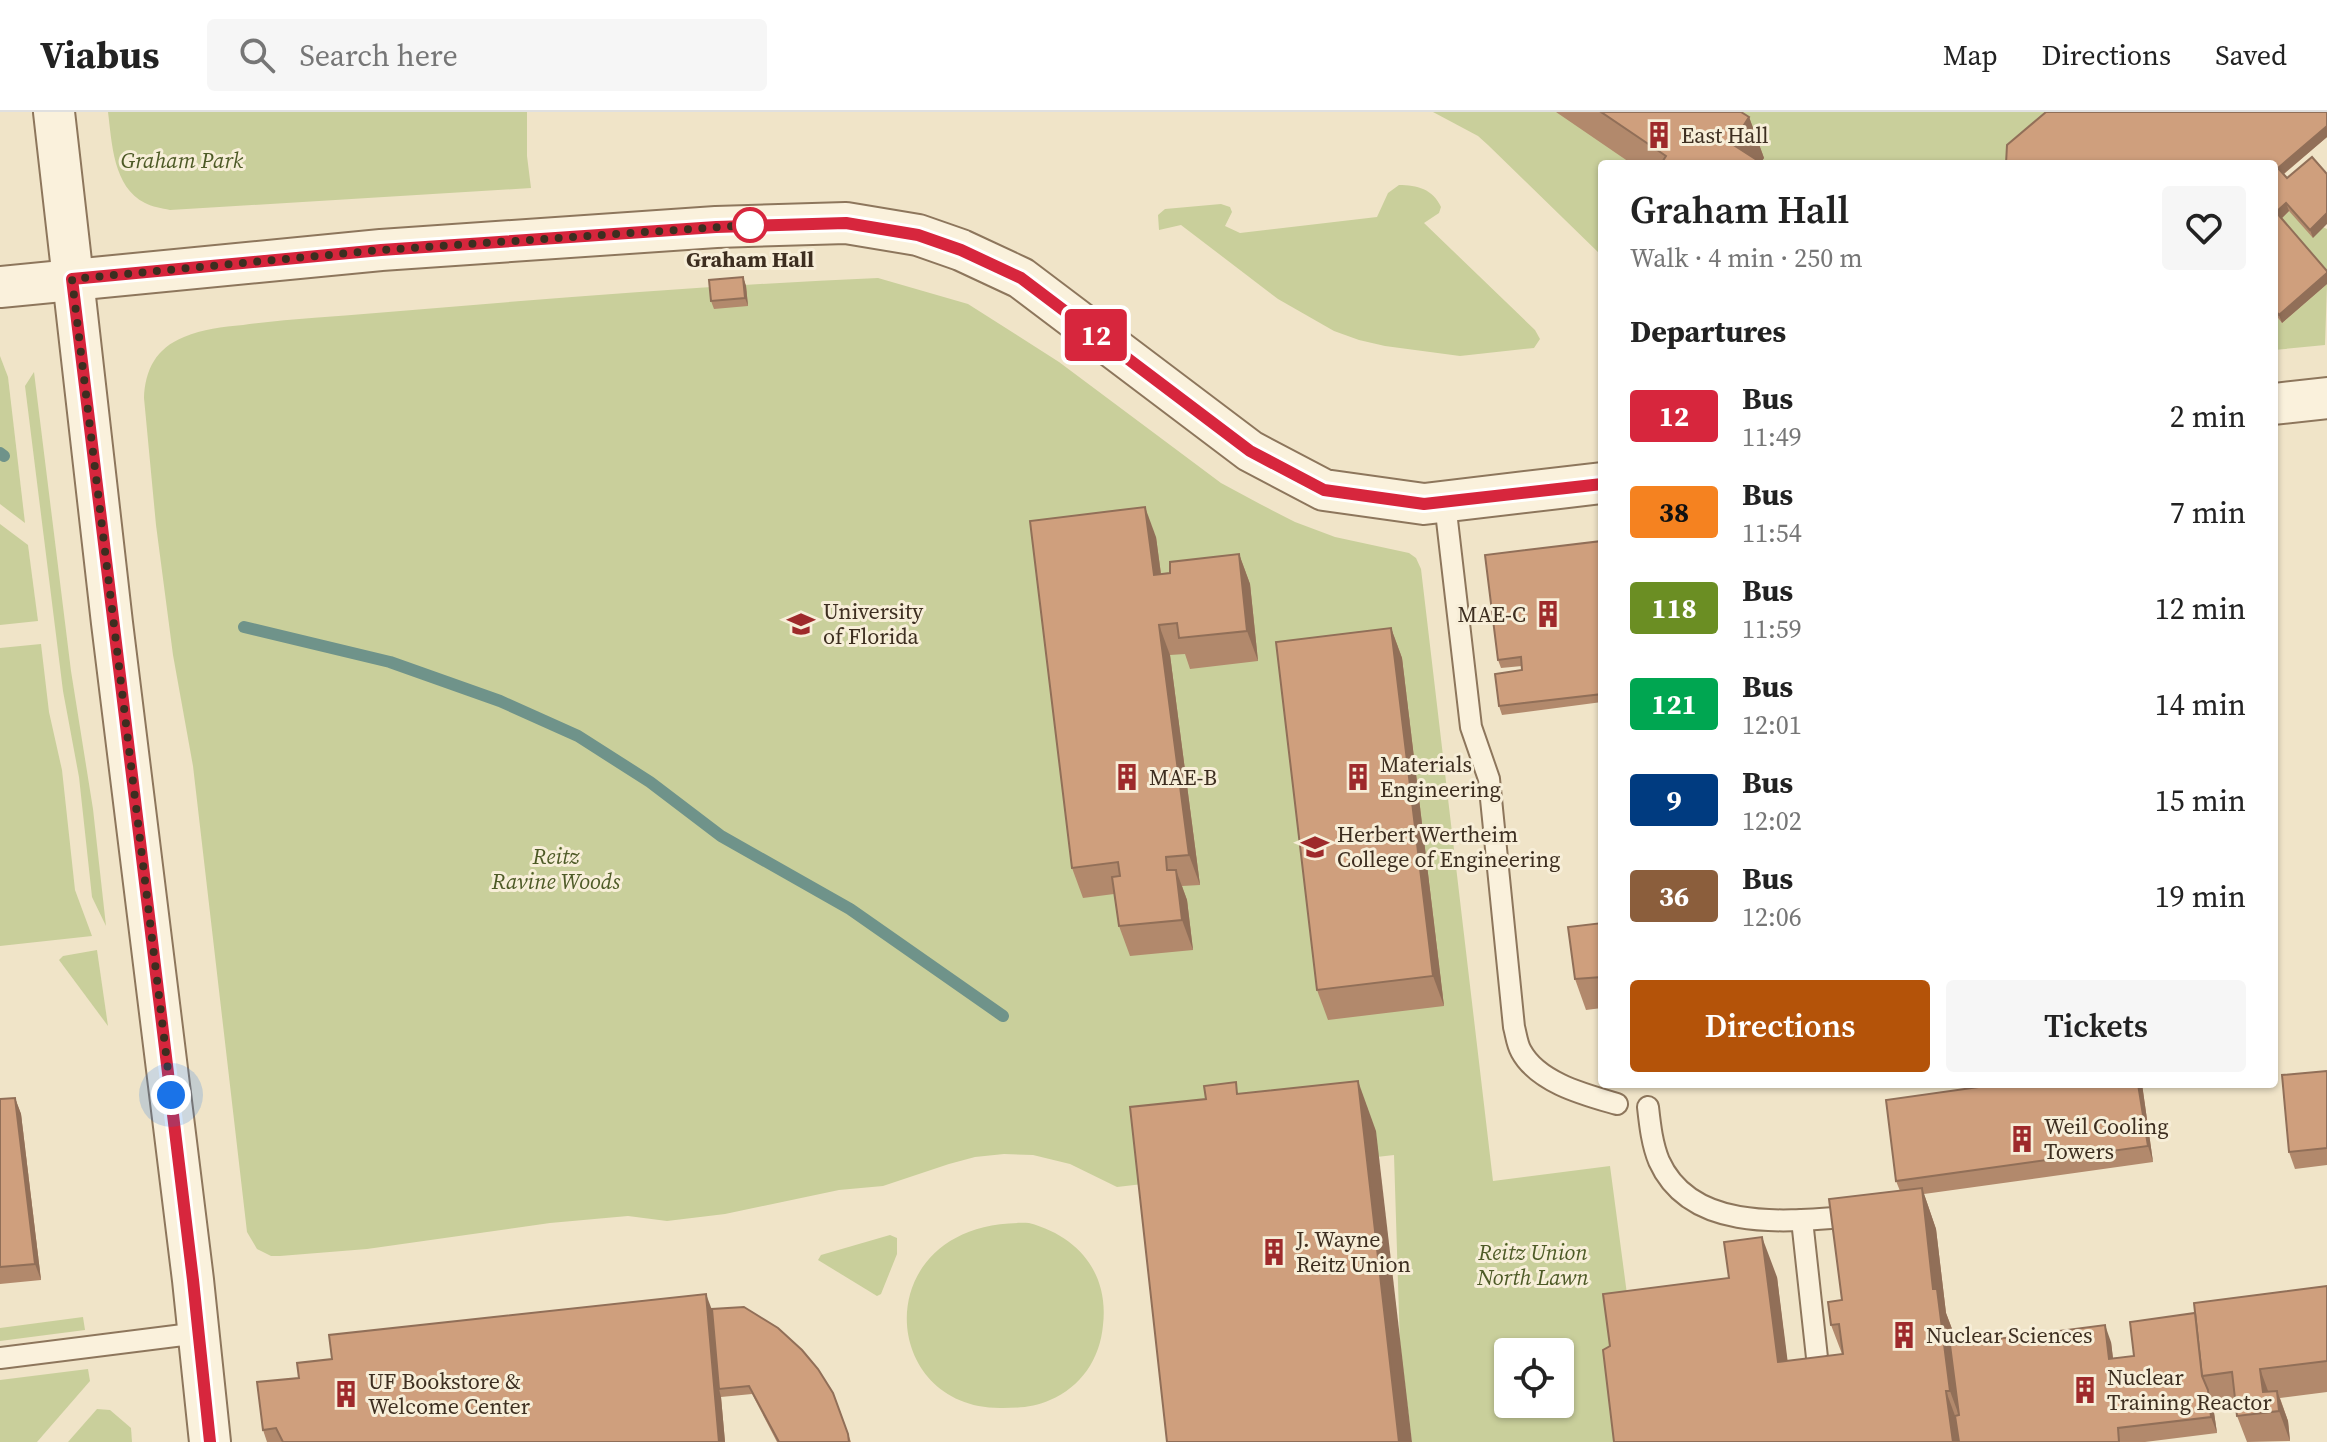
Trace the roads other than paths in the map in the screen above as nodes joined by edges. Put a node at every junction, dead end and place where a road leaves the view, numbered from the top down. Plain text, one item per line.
1 (54, 112) edge
2 (72, 279) junction
3 (0, 287) edge
4 (2327, 398) edge
5 (2278, 404) edge
6 (1598, 484) edge
7 (1445, 503) junction
8 (1617, 1104) dead end
9 (1648, 1107) dead end
10 (1876, 1215) edge
11 (1802, 1220) junction
12 (199, 1333) junction
13 (0, 1358) edge
14 (1819, 1376) edge
15 (210, 1442) edge

1 - 2 street
2 - 3 street
2 - 7 street
2 - 12 street
4 - 5 street
6 - 7 street
7 - 8 lane
9 - 11 lane
10 - 11 lane
11 - 14 lane
12 - 13 lane
12 - 15 street

